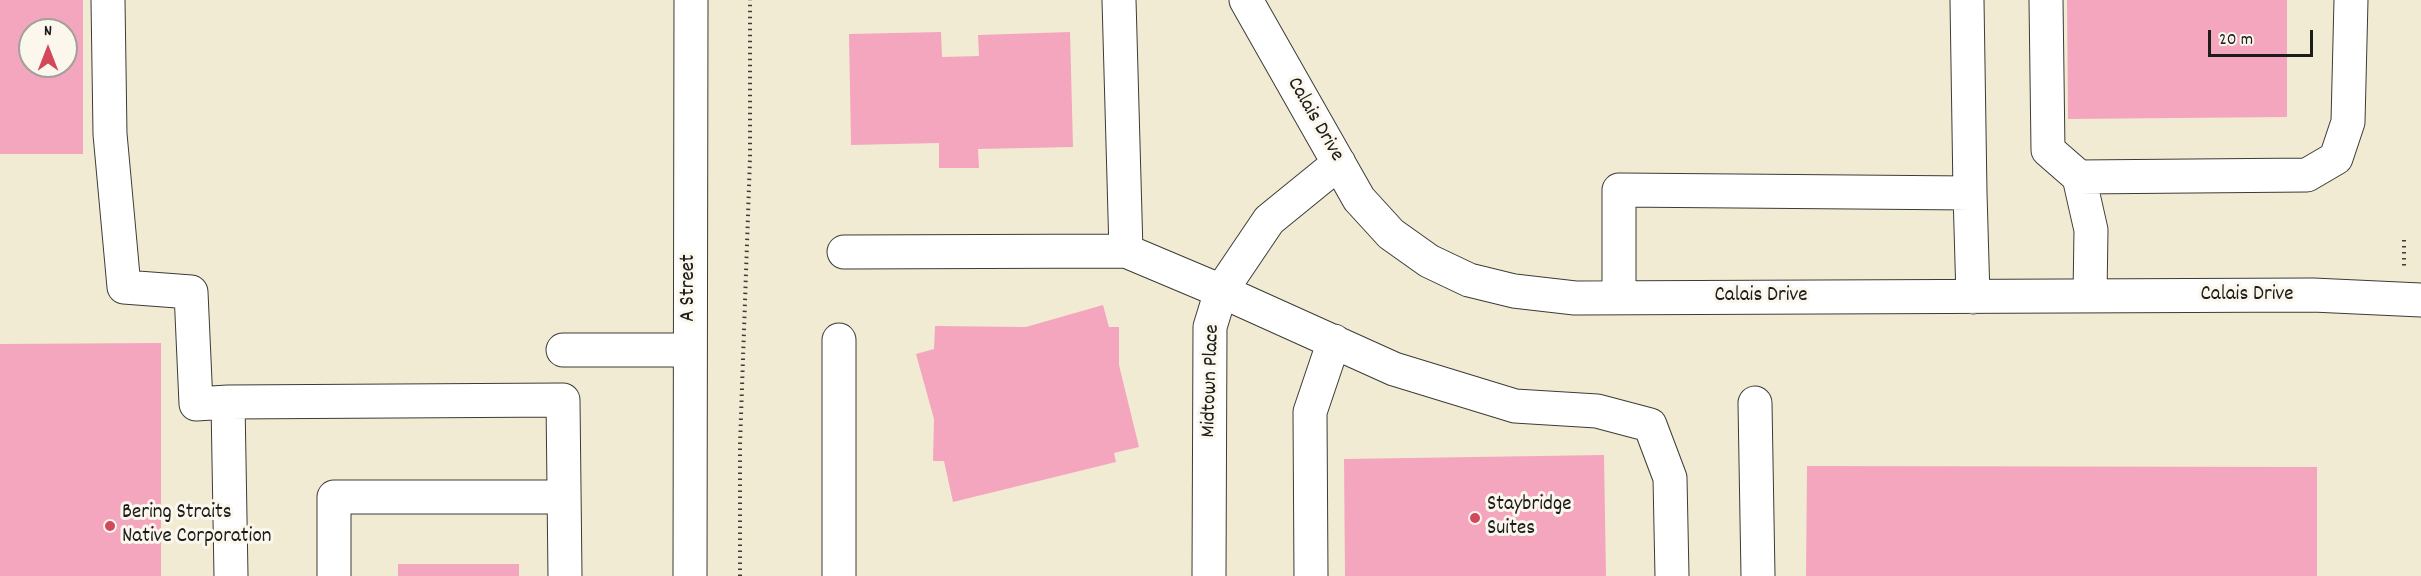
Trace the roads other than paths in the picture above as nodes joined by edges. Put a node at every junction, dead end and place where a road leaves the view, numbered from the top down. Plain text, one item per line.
1 (108, 0) edge
2 (691, 0) edge
3 (1119, 0) edge
4 (1246, 0) edge
5 (1967, 0) edge
6 (2046, 0) edge
7 (2351, 0) edge
8 (1339, 163) junction
9 (2079, 177) junction
10 (1970, 193) junction
11 (1126, 251) junction
12 (844, 252) dead end
13 (1221, 291) junction
14 (2090, 296) junction
15 (1973, 297) junction
16 (1619, 298) junction
17 (2421, 300) edge
18 (838, 340) dead end
19 (1334, 341) junction
20 (563, 350) dead end
21 (690, 350) junction
22 (228, 402) junction
23 (1755, 403) dead end
24 (564, 497) junction
25 (231, 576) edge
26 (334, 576) edge
27 (565, 576) edge
28 (690, 576) edge
29 (839, 576) edge
30 (1209, 576) edge
31 (1311, 576) edge
32 (1671, 576) edge
33 (1758, 576) edge

1 - 22 street
2 - 21 street, A Street
3 - 11 street
4 - 8 street, Calais Drive
5 - 10 street
6 - 9 street
7 - 9 street
8 - 13 street, Midtown Place
8 - 16 street, Calais Drive
9 - 14 street
10 - 15 street
10 - 16 street
11 - 12 street
11 - 13 street
13 - 19 street
13 - 30 street, Midtown Place
14 - 15 street, Calais Drive
14 - 17 street, Calais Drive
15 - 16 street, Calais Drive
18 - 29 street
19 - 31 street
19 - 32 street
20 - 21 street
21 - 28 street, A Street
22 - 24 street
22 - 25 street
23 - 33 street
24 - 26 street
24 - 27 street

